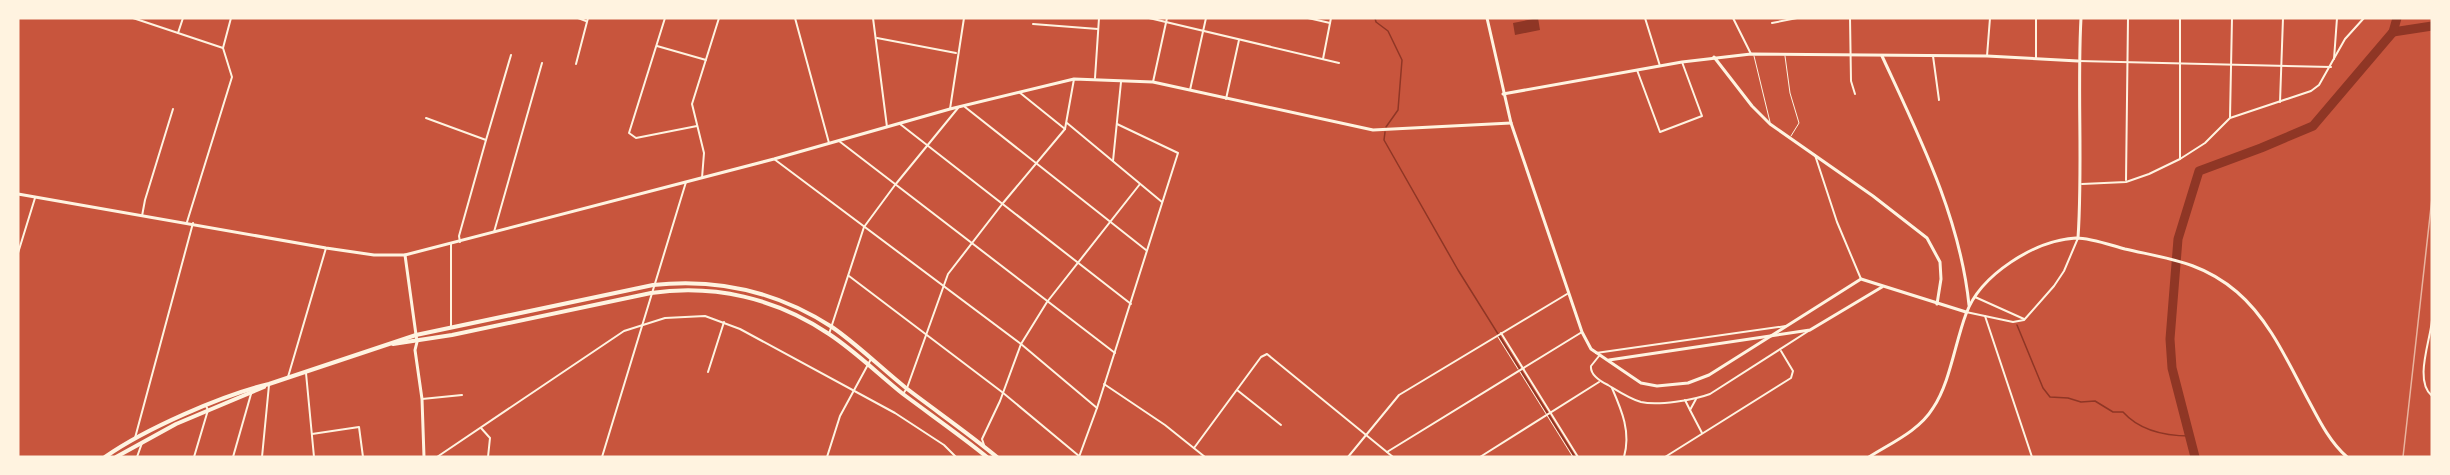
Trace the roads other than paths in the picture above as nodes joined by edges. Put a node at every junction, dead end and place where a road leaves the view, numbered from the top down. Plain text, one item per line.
1 (133, 18) edge
2 (183, 18) edge
3 (231, 18) edge
4 (578, 18) edge
5 (664, 18) edge
6 (719, 18) edge
7 (795, 18) edge
8 (873, 18) edge
9 (964, 18) edge
10 (1099, 18) edge
11 (1149, 18) edge
12 (1167, 18) edge
13 (1206, 18) edge
14 (1308, 18) edge
15 (1331, 18) edge
16 (1487, 18) edge
17 (1645, 18) edge
18 (1733, 18) edge
19 (1797, 18) edge
20 (1850, 18) edge
21 (1990, 18) edge
22 (2036, 18) edge
23 (2081, 18) edge
24 (2128, 18) edge
25 (2180, 18) edge
26 (2232, 18) edge
27 (2283, 18) edge
28 (2337, 18) edge
29 (2364, 18) edge
30 (587, 19) edge
31 (1166, 23) junction
32 (1330, 23) junction
33 (1772, 23) dead end
34 (1033, 24) dead end
35 (1098, 28) junction
36 (1202, 32) junction
37 (178, 33) junction
38 (877, 38) junction
39 (1239, 40) junction
40 (656, 45) junction
41 (223, 48) junction
42 (958, 53) junction
43 (1785, 53) junction
44 (1753, 54) junction
45 (1850, 54) junction
46 (511, 55) dead end
47 (1882, 56) junction
48 (1933, 56) junction
49 (1988, 56) junction
50 (1714, 57) junction
51 (1323, 59) junction
52 (2036, 59) junction
53 (706, 60) junction
54 (2078, 61) junction
55 (1682, 62) junction
56 (2128, 62) junction
57 (2333, 62) junction
58 (542, 63) dead end
59 (1339, 63) dead end
60 (2180, 63) junction
61 (576, 64) dead end
62 (2231, 64) junction
63 (1660, 66) junction
64 (2281, 66) junction
65 (2331, 67) junction
66 (1637, 70) junction
67 (1095, 78) junction
68 (1074, 79) junction
69 (1121, 82) junction
70 (1153, 82) junction
71 (1190, 90) junction
72 (1019, 92) junction
73 (1503, 94) junction
74 (1855, 94) dead end
75 (1226, 99) junction
76 (1939, 100) dead end
77 (2280, 103) junction
78 (965, 107) junction
79 (958, 108) junction
80 (173, 109) dead end
81 (950, 109) junction
82 (426, 118) dead end
83 (2230, 118) junction
84 (1067, 123) junction
85 (1510, 123) junction
86 (900, 124) junction
87 (1117, 124) junction
88 (1770, 124) junction
89 (697, 126) junction
90 (887, 127) junction
91 (1065, 129) junction
92 (1790, 137) junction
93 (486, 140) junction
94 (839, 141) junction
95 (830, 143) junction
96 (927, 145) junction
97 (1815, 154) junction
98 (774, 159) junction
99 (2180, 159) junction
100 (1113, 161) junction
101 (1038, 164) junction
102 (702, 178) junction
103 (686, 182) junction
104 (2126, 182) junction
105 (1140, 184) junction
106 (2082, 184) junction
107 (895, 185) junction
108 (18, 194) edge
109 (35, 198) junction
110 (1163, 202) junction
111 (1004, 203) junction
112 (142, 216) junction
113 (1112, 221) junction
114 (187, 222) junction
115 (193, 223) junction
116 (864, 227) junction
117 (494, 232) junction
118 (2078, 238) junction
119 (460, 242) junction
120 (451, 243) junction
121 (971, 244) junction
122 (326, 248) junction
123 (1148, 251) junction
124 (18, 253) edge
125 (405, 255) junction
126 (1077, 263) junction
127 (849, 276) junction
128 (1861, 279) junction
129 (720, 284) junction
130 (653, 285) junction
131 (1883, 286) junction
132 (945, 287) junction
133 (721, 291) junction
134 (651, 293) junction
135 (1567, 294) junction
136 (1974, 297) junction
137 (1047, 302) junction
138 (1131, 304) junction
139 (1936, 304) junction
140 (562, 305) junction
141 (1970, 306) junction
142 (796, 308) junction
143 (564, 311) junction
144 (1966, 312) junction
145 (795, 314) junction
146 (1985, 316) junction
147 (2025, 320) junction
148 (2432, 320) edge
149 (724, 322) junction
150 (642, 324) junction
151 (1786, 326) junction
152 (451, 328) junction
153 (832, 328) junction
154 (1810, 330) junction
155 (1582, 332) junction
156 (829, 334) junction
157 (1499, 334) junction
158 (416, 335) junction
159 (927, 335) junction
160 (1771, 335) junction
161 (417, 342) junction
162 (384, 344) junction
163 (1021, 344) junction
164 (1780, 350) junction
165 (1115, 353) junction
166 (1597, 354) junction
167 (871, 359) junction
168 (1607, 361) junction
169 (867, 364) junction
170 (1523, 368) junction
171 (306, 371) junction
172 (1519, 371) junction
173 (708, 372) dead end
174 (288, 377) junction
175 (1600, 381) junction
176 (269, 384) junction
177 (1104, 384) junction
178 (907, 388) junction
179 (1612, 388) junction
180 (853, 390) junction
181 (1237, 390) junction
182 (1002, 392) junction
183 (251, 394) junction
184 (903, 394) junction
185 (462, 395) dead end
186 (2432, 396) edge
187 (422, 399) junction
188 (1696, 399) junction
189 (1685, 400) junction
190 (207, 408) junction
191 (1097, 408) junction
192 (1690, 410) junction
193 (1551, 412) junction
194 (1547, 415) junction
195 (1281, 426) dead end
196 (480, 428) junction
197 (1702, 433) junction
198 (312, 434) junction
199 (1365, 435) junction
200 (135, 439) junction
201 (142, 441) junction
202 (984, 446) junction
203 (1194, 448) junction
204 (1387, 452) junction
205 (980, 455) edge
206 (105, 457) edge
207 (116, 457) edge
208 (137, 457) edge
209 (194, 457) edge
210 (233, 457) edge
211 (262, 457) edge
212 (314, 457) edge
213 (363, 457) edge
214 (424, 457) edge
215 (437, 457) edge
216 (488, 457) edge
217 (602, 457) edge
218 (827, 457) edge
219 (956, 457) edge
220 (987, 457) edge
221 (997, 457) edge
222 (1079, 457) edge
223 (1205, 457) edge
224 (1348, 457) edge
225 (1393, 457) edge
226 (1480, 457) edge
227 (1573, 457) edge
228 (1578, 457) edge
229 (1624, 457) edge
230 (1665, 457) edge
231 (1869, 457) edge
232 (2032, 457) edge
233 (2347, 457) edge

1 - 37 street
2 - 37 street
3 - 41 street
4 - 30 street
5 - 40 street
6 - 53 street
7 - 95 street
8 - 38 street
9 - 42 street
10 - 35 street
11 - 31 street
12 - 31 street
13 - 36 street
14 - 32 street
15 - 32 street
16 - 73 street
17 - 63 street
18 - 44 street
19 - 33 street
20 - 45 street
21 - 49 street
22 - 52 street
23 - 54 street
24 - 56 street
25 - 60 street
26 - 62 street
27 - 64 street
28 - 57 street
29 - 57 street
30 - 61 street
31 - 36 street
31 - 70 street
32 - 51 street
34 - 35 street
35 - 67 street
36 - 39 street
36 - 71 street
37 - 41 street
38 - 42 street
38 - 90 street
39 - 51 street
39 - 75 street
40 - 53 street
40 - 89 street
41 - 114 street
42 - 81 street
43 - 44 street
43 - 45 street
43 - 92 lane
44 - 50 street
44 - 88 lane
45 - 47 street
45 - 74 street
46 - 93 street
47 - 48 street
47 - 141 street
48 - 49 street
48 - 76 street
49 - 52 street
50 - 55 street
50 - 88 street
51 - 59 street
52 - 54 street
53 - 89 street
54 - 56 street
54 - 106 street
55 - 63 street
55 - 66 street
56 - 60 street
56 - 104 street
57 - 65 street
58 - 117 street
60 - 62 street
60 - 99 street
62 - 64 street
62 - 83 street
63 - 66 street
64 - 65 street
64 - 77 street
65 - 77 street
66 - 73 street
67 - 68 street
67 - 69 street
68 - 72 street
68 - 84 street
69 - 70 street
69 - 87 street
70 - 71 street
71 - 75 street
72 - 78 street
72 - 91 street
73 - 85 street
75 - 85 street
77 - 83 street
78 - 79 street
78 - 101 street
79 - 81 street
79 - 96 street
80 - 112 street
81 - 86 street
82 - 93 street
83 - 99 street
84 - 91 street
84 - 100 street
85 - 135 street
86 - 90 street
86 - 96 street
87 - 100 street
87 - 110 street
88 - 92 street
89 - 102 street
90 - 94 street
91 - 101 street
92 - 97 street
93 - 119 street
94 - 95 street
94 - 107 street
95 - 98 street
96 - 107 street
96 - 111 street
97 - 128 street
97 - 139 street
98 - 102 street
98 - 116 street
99 - 104 street
100 - 105 street
101 - 111 street
101 - 113 street
102 - 103 street
103 - 117 street
103 - 130 street
104 - 106 street
105 - 110 street
105 - 113 street
106 - 118 street
107 - 116 street
107 - 121 street
108 - 109 street
109 - 112 street
109 - 124 street
110 - 123 street
111 - 121 street
111 - 126 street
112 - 114 street
113 - 123 street
113 - 126 street
114 - 115 street
115 - 122 street
115 - 200 street
116 - 127 street
116 - 132 street
117 - 119 street
118 - 136 street
118 - 147 street
118 - 233 street
119 - 120 street
120 - 125 street
120 - 152 street
121 - 132 street
121 - 137 street
122 - 125 street
122 - 174 street
123 - 138 street
125 - 158 street
126 - 137 street
126 - 138 street
127 - 153 street
127 - 159 street
128 - 131 street
128 - 151 street
129 - 130 main road
129 - 133 main road
129 - 142 main road
130 - 134 street
130 - 140 main road
131 - 139 street
131 - 154 street
132 - 159 street
132 - 163 street
133 - 134 main road
133 - 145 main road
134 - 143 main road
134 - 150 street
135 - 155 street
135 - 157 street
136 - 141 street
136 - 147 street
137 - 163 street
137 - 165 street
138 - 165 street
139 - 144 street
140 - 143 main road
140 - 152 main road
141 - 144 street
142 - 145 main road
142 - 153 main road
143 - 161 main road
144 - 146 street
144 - 231 street
145 - 156 main road
146 - 147 street
146 - 232 street
148 - 186 street
149 - 150 street
149 - 173 street
149 - 180 street
150 - 196 street
150 - 217 street
151 - 160 street
151 - 166 street
152 - 158 main road
153 - 156 street
153 - 167 main road
154 - 160 street
154 - 164 street
155 - 166 street
155 - 170 street
156 - 169 main road
157 - 170 street
157 - 172 lane
157 - 199 street
158 - 161 street
158 - 162 main road
159 - 178 street
159 - 182 street
160 - 168 street
160 - 168 street
161 - 162 main road
161 - 187 street
162 - 171 main road
163 - 182 street
163 - 191 street
164 - 188 street
164 - 197 street
165 - 177 street
166 - 168 street
166 - 175 street
167 - 169 street
167 - 178 main road
169 - 180 street
169 - 184 main road
170 - 172 street
170 - 193 street
171 - 174 main road
171 - 198 street
172 - 194 lane
172 - 204 street
174 - 176 main road
175 - 179 street
175 - 193 street
176 - 183 main road
176 - 190 main road
176 - 211 street
177 - 191 street
177 - 203 street
178 - 184 street
178 - 202 main road
179 - 189 street
179 - 229 street
180 - 218 street
180 - 219 street
181 - 195 street
181 - 199 street
181 - 203 street
182 - 202 street
182 - 222 street
183 - 190 main road
183 - 210 street
184 - 205 main road
185 - 187 street
187 - 214 street
188 - 189 street
188 - 192 street
189 - 192 street
190 - 200 main road
190 - 201 main road
190 - 209 street
191 - 222 street
192 - 197 street
193 - 194 street
193 - 228 street
194 - 226 street
194 - 227 lane
196 - 215 street
196 - 216 street
197 - 230 street
198 - 212 street
198 - 213 street
199 - 204 street
199 - 224 street
200 - 206 main road
201 - 207 main road
201 - 208 street
202 - 205 street
202 - 221 main road
203 - 223 street
204 - 225 street
205 - 220 main road

